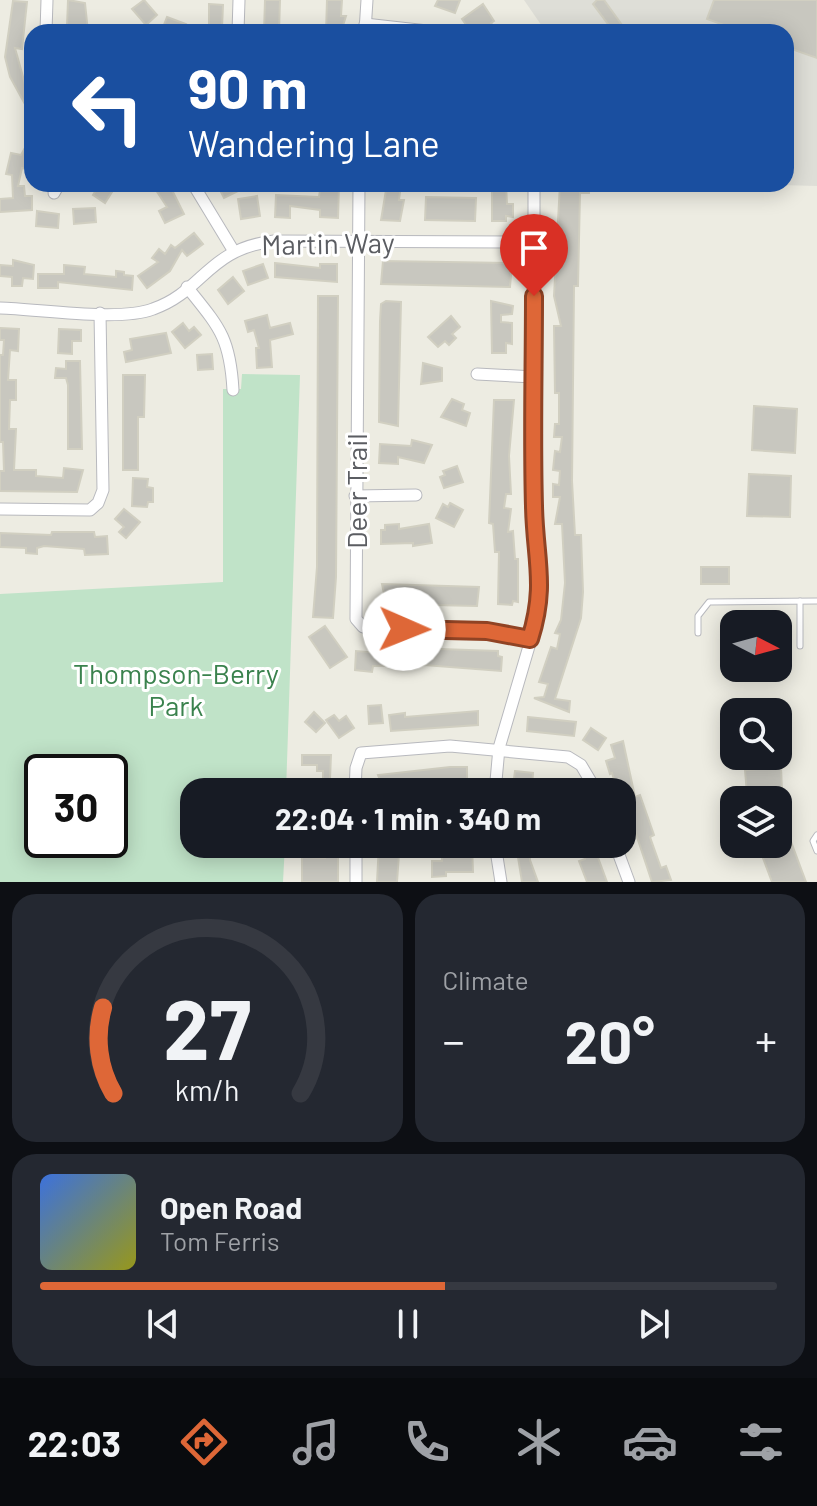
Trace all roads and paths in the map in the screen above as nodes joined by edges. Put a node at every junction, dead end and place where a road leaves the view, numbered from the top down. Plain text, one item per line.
1 (47, 0) edge
2 (239, 0) edge
3 (367, 0) edge
4 (46, 24) edge
5 (238, 24) edge
6 (365, 24) edge
7 (198, 192) edge
8 (359, 192) edge
9 (534, 192) edge
10 (357, 242) junction
11 (534, 242) junction
12 (233, 250) junction
13 (187, 287) junction
14 (0, 308) edge
15 (100, 313) junction
16 (477, 374) dead end
17 (534, 377) junction
18 (233, 390) dead end
19 (416, 495) dead end
20 (355, 496) junction
21 (0, 509) edge
22 (800, 601) junction
23 (817, 601) edge
24 (698, 633) dead end
25 (530, 639) junction
26 (800, 646) dead end
27 (499, 748) junction
28 (356, 778) edge
29 (496, 778) edge
30 (589, 778) edge
31 (817, 835) edge
32 (817, 851) edge
33 (356, 858) edge
34 (497, 858) edge
35 (620, 858) edge
36 (356, 882) edge
37 (501, 882) edge
38 (629, 882) edge

1 - 4 street
2 - 5 street
3 - 6 street
7 - 12 street
8 - 10 street, Deer Trail
9 - 11 street
10 - 11 street, Martin Way
10 - 12 street, Martin Way
10 - 20 street, Deer Trail
11 - 17 street
12 - 13 street, Martin Way
13 - 15 street, Martin Way
13 - 18 street
14 - 15 street, Martin Way
15 - 21 street
16 - 17 street
17 - 25 street
19 - 20 street
20 - 25 street, Deer Trail
22 - 23 lane
22 - 24 lane
22 - 26 lane
25 - 27 street
27 - 28 street
27 - 29 street
27 - 30 street
31 - 32 lane
33 - 36 street
34 - 37 street
35 - 38 street

